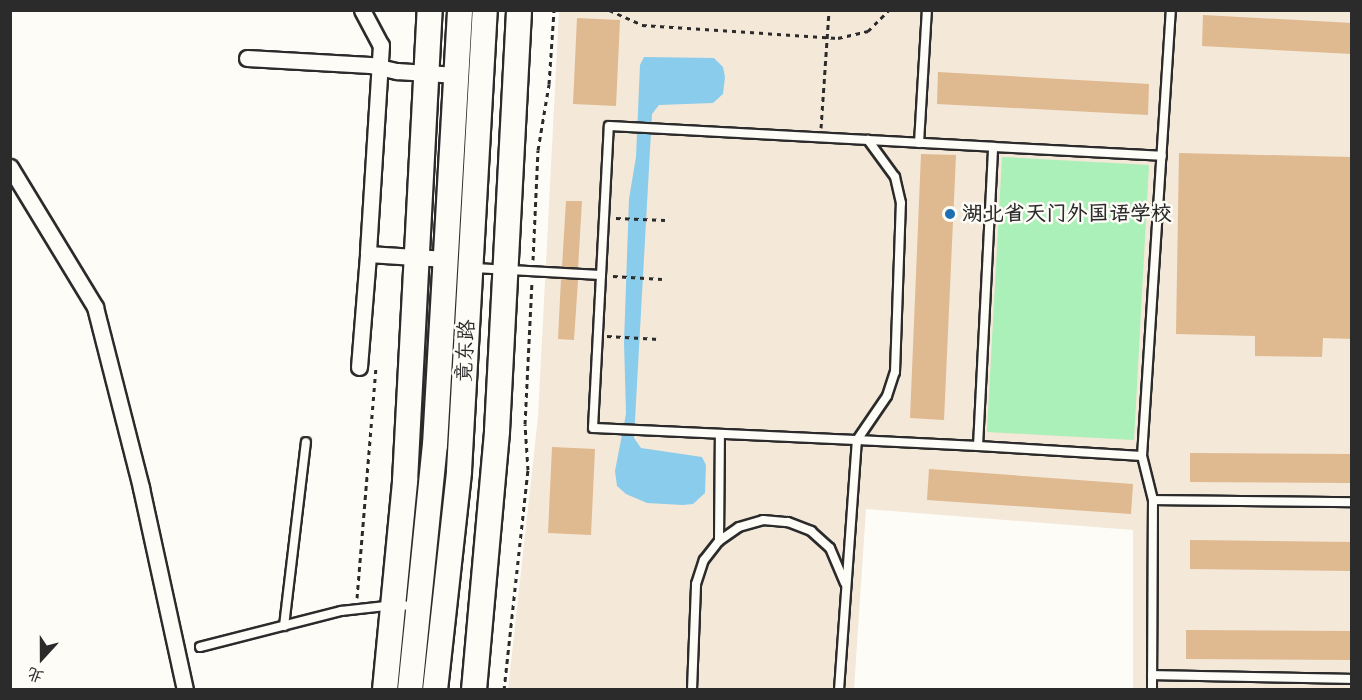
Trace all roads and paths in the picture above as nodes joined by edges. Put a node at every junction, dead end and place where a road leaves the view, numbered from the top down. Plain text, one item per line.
1 (362, 10) edge
2 (430, 10) edge
3 (460, 10) edge
4 (485, 10) edge
5 (519, 10) edge
6 (554, 10) edge
7 (609, 10) edge
8 (829, 10) edge
9 (889, 10) edge
10 (927, 10) edge
11 (1171, 10) edge
12 (827, 37) junction
13 (247, 58) dead end
14 (379, 66) junction
15 (428, 73) junction
16 (456, 75) junction
17 (820, 138) junction
18 (868, 140) junction
19 (919, 143) junction
20 (993, 147) junction
21 (1161, 156) junction
22 (10, 167) edge
23 (604, 217) junction
24 (665, 220) dead end
25 (368, 254) junction
26 (418, 257) junction
27 (446, 259) junction
28 (471, 268) junction
29 (504, 270) junction
30 (532, 271) junction
31 (601, 275) junction
32 (662, 279) dead end
33 (598, 336) junction
34 (659, 339) dead end
35 (359, 367) dead end
36 (720, 434) junction
37 (857, 440) junction
38 (306, 442) dead end
39 (978, 446) junction
40 (1142, 456) junction
41 (1153, 500) junction
42 (1352, 502) edge
43 (719, 540) junction
44 (847, 594) junction
45 (406, 606) junction
46 (284, 626) junction
47 (200, 647) dead end
48 (1152, 675) junction
49 (1352, 680) edge
50 (185, 690) edge
51 (385, 690) edge
52 (410, 690) edge
53 (435, 690) edge
54 (474, 690) edge
55 (504, 690) edge
56 (692, 690) edge
57 (839, 690) edge
58 (1152, 690) edge

1 - 14 street
2 - 15 main road
3 - 16 main road, 竟东路
4 - 28 main road, 竟东路
5 - 29 main road
6 - 30 path
7 - 12 path
8 - 12 path
9 - 12 path
10 - 19 lane
11 - 21 lane
12 - 17 path
13 - 14 street
14 - 15 street
14 - 25 street
15 - 16 street
15 - 26 main road
16 - 27 main road, 竟东路
17 - 18 lane
17 - 23 lane
18 - 19 lane
18 - 37 lane
19 - 20 lane
20 - 21 lane
20 - 39 lane
21 - 40 lane
22 - 50 street
23 - 24 path
23 - 31 lane
25 - 26 street
25 - 35 street
26 - 27 street
26 - 45 main road
27 - 45 main road, 竟东路
28 - 29 lane
28 - 53 main road, 竟东路
29 - 30 lane
29 - 54 main road
30 - 31 lane
30 - 55 path
31 - 32 path
31 - 33 lane
33 - 34 path
33 - 36 lane
36 - 37 lane
36 - 43 lane
37 - 39 lane
37 - 44 lane
38 - 46 lane
39 - 40 lane
40 - 41 lane
41 - 42 lane
41 - 48 lane
43 - 44 lane
43 - 56 lane
44 - 57 lane
45 - 46 lane
45 - 51 main road
45 - 52 main road, 竟东路
46 - 47 lane
48 - 49 lane
48 - 58 lane

